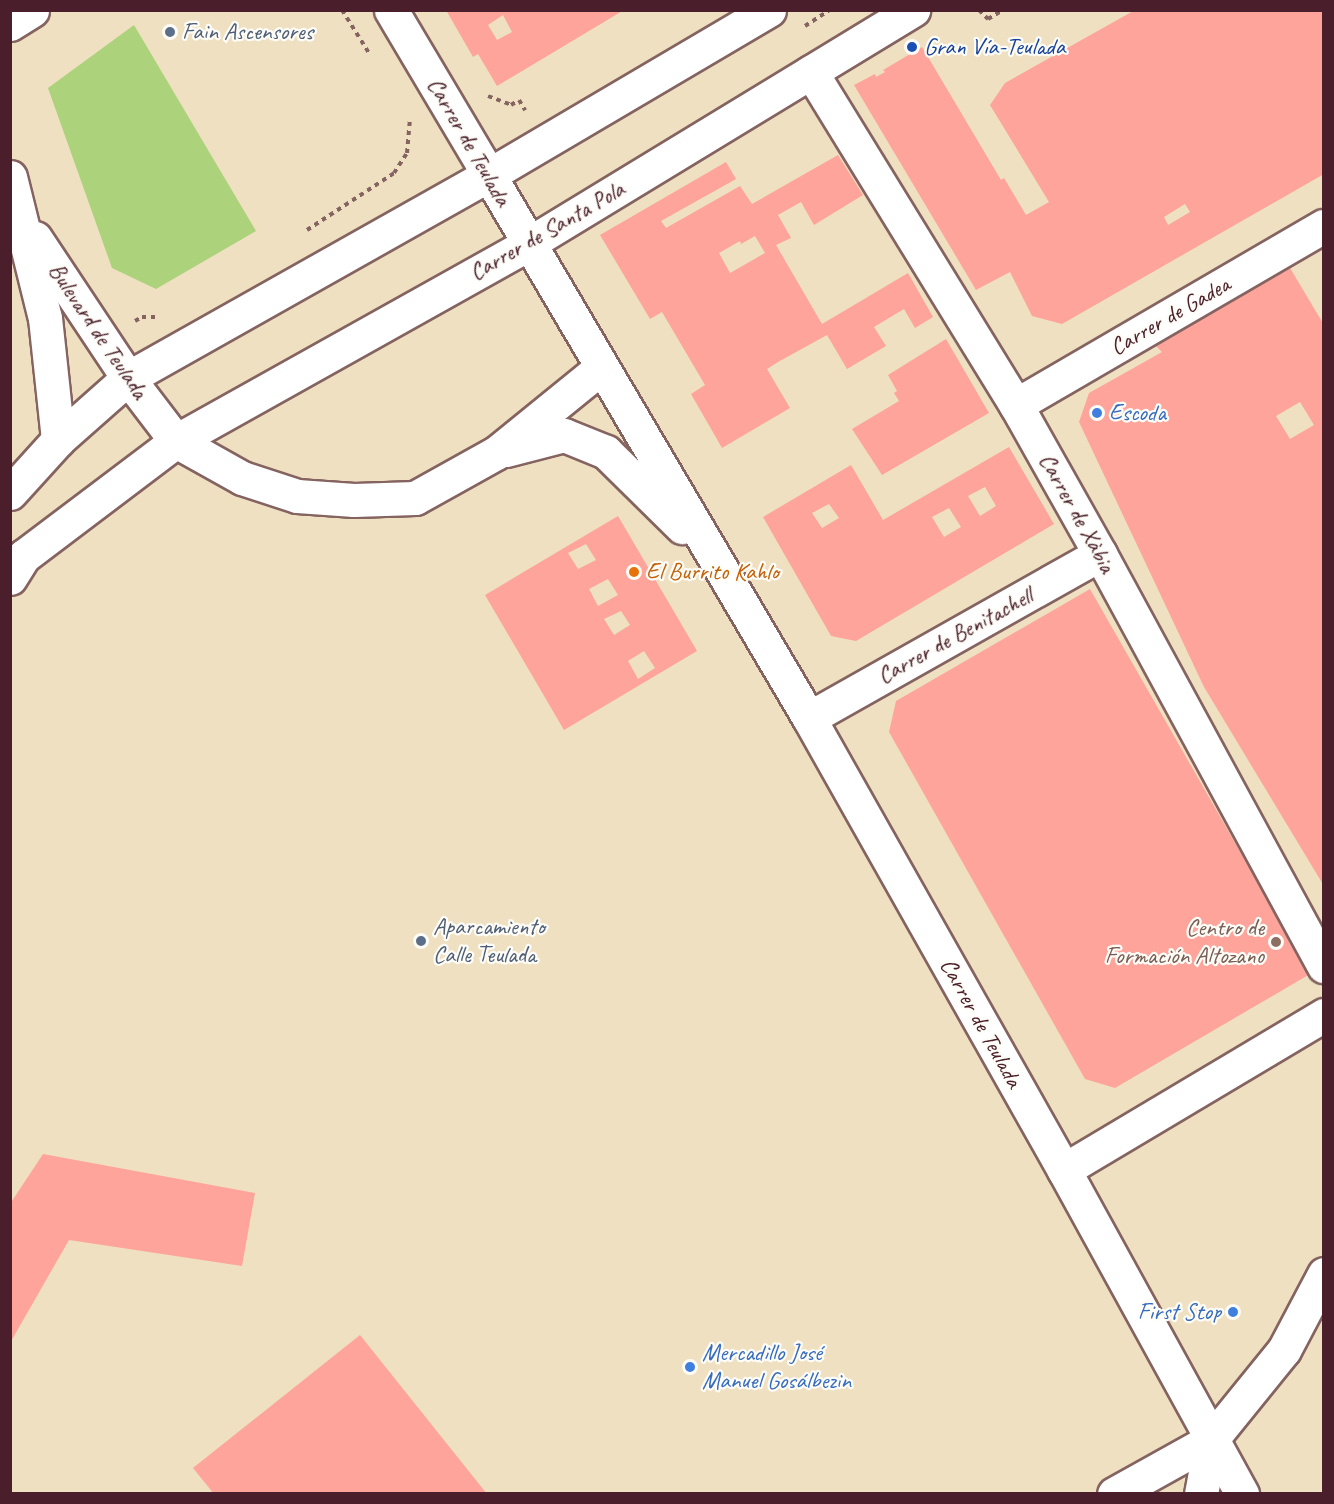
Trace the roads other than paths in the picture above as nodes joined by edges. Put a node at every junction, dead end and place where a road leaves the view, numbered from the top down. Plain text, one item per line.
1 (32, 10) edge
2 (391, 10) edge
3 (769, 10) edge
4 (913, 10) edge
5 (10, 24) edge
6 (811, 72) junction
7 (489, 175) junction
8 (10, 177) edge
9 (23, 219) junction
10 (1323, 226) edge
11 (528, 244) junction
12 (602, 367) junction
13 (128, 378) junction
14 (1016, 405) junction
15 (58, 440) junction
16 (176, 441) junction
17 (496, 453) junction
18 (10, 493) edge
19 (1101, 554) junction
20 (712, 556) junction
21 (10, 578) edge
22 (809, 718) junction
23 (1323, 966) edge
24 (1323, 1015) edge
25 (1065, 1170) junction
26 (1323, 1274) edge
27 (1211, 1440) junction
28 (1114, 1494) edge
29 (1201, 1494) edge
30 (1242, 1494) edge

1 - 5 street
2 - 7 street, Carrer de Teulada
3 - 7 street
4 - 6 street, Carrer de Santa Pola
6 - 11 street, Carrer de Santa Pola
6 - 14 street, Carrer de Xàbia
7 - 11 street, Carrer de Teulada
7 - 13 street
8 - 9 street, Bulevard de Teulada
9 - 13 street, Bulevard de Teulada
9 - 15 street, Bulevard de Teulada
10 - 14 street, Carrer de Gadea
11 - 12 street, Carrer de Teulada
11 - 16 street, Carrer de Santa Pola
12 - 17 street, Carrer de Teulada
12 - 20 street, Carrer de Teulada
13 - 15 street
13 - 16 street, Bulevard de Teulada
14 - 19 street, Carrer de Xàbia
15 - 18 street
16 - 17 street, Carrer de Teulada
16 - 21 street, Carrer de Santa Pola
17 - 20 street, Carrer de Teulada
19 - 22 street, Carrer de Benitachell
19 - 23 street, Carrer de Xàbia
20 - 22 street, Carrer de Teulada
22 - 25 street, Carrer de Teulada
24 - 25 street
25 - 27 street, Carrer de Teulada
26 - 27 street
27 - 28 street
27 - 29 street
27 - 30 street, Carrer de Teulada

